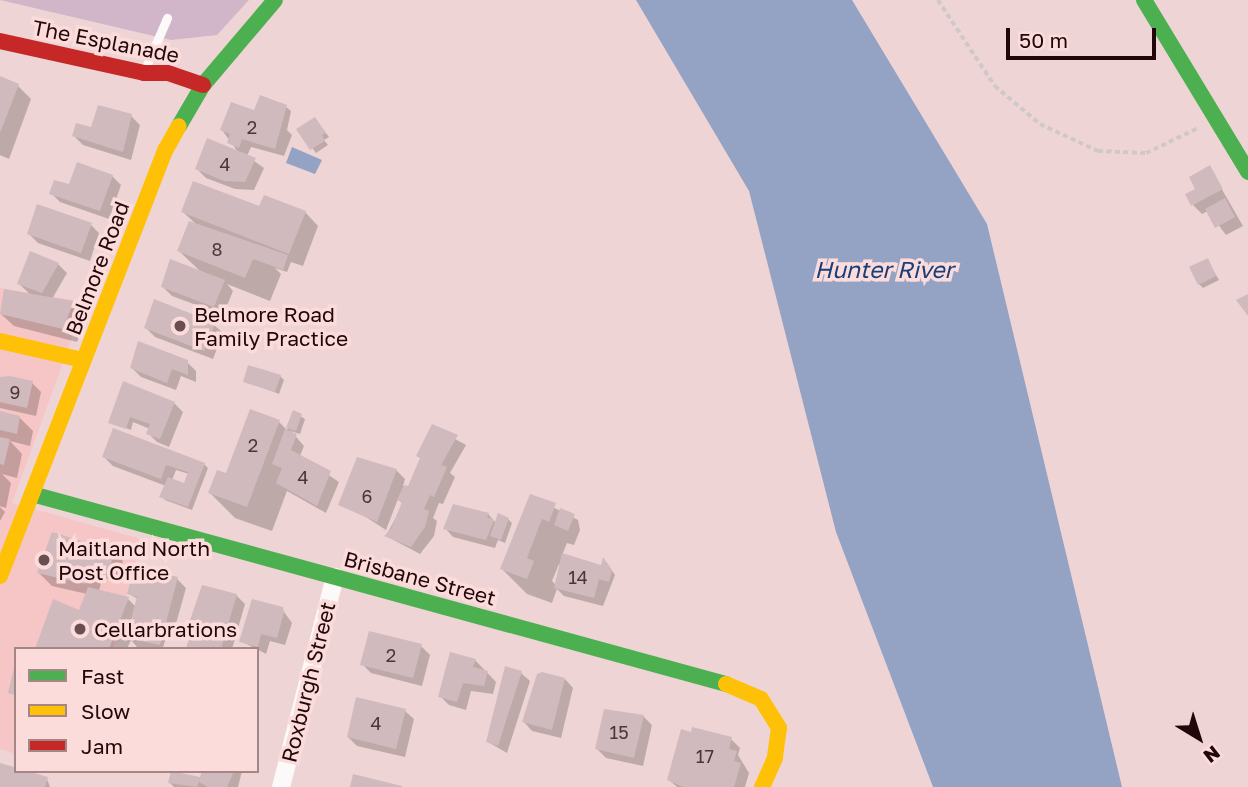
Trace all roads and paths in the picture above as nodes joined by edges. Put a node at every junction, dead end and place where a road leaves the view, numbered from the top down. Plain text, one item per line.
1 (275, 0) edge
2 (938, 0) edge
3 (1144, 0) edge
4 (167, 18) dead end
5 (0, 41) edge
6 (144, 73) junction
7 (203, 85) junction
8 (1215, 118) junction
9 (1248, 172) edge
10 (0, 341) edge
11 (83, 360) junction
12 (32, 494) junction
13 (0, 576) edge
14 (335, 577) junction
15 (281, 787) edge
16 (762, 787) edge

1 - 7 street, Belmore Road
2 - 8 path
3 - 8 street
4 - 6 lane
5 - 6 street, The Esplanade
6 - 7 street, The Esplanade
7 - 11 street, Belmore Road
8 - 9 street
10 - 11 street
11 - 12 street, Belmore Road
12 - 13 street, Belmore Road
12 - 14 street, Brisbane Street
14 - 15 street, Roxburgh Street
14 - 16 street, Brisbane Street

